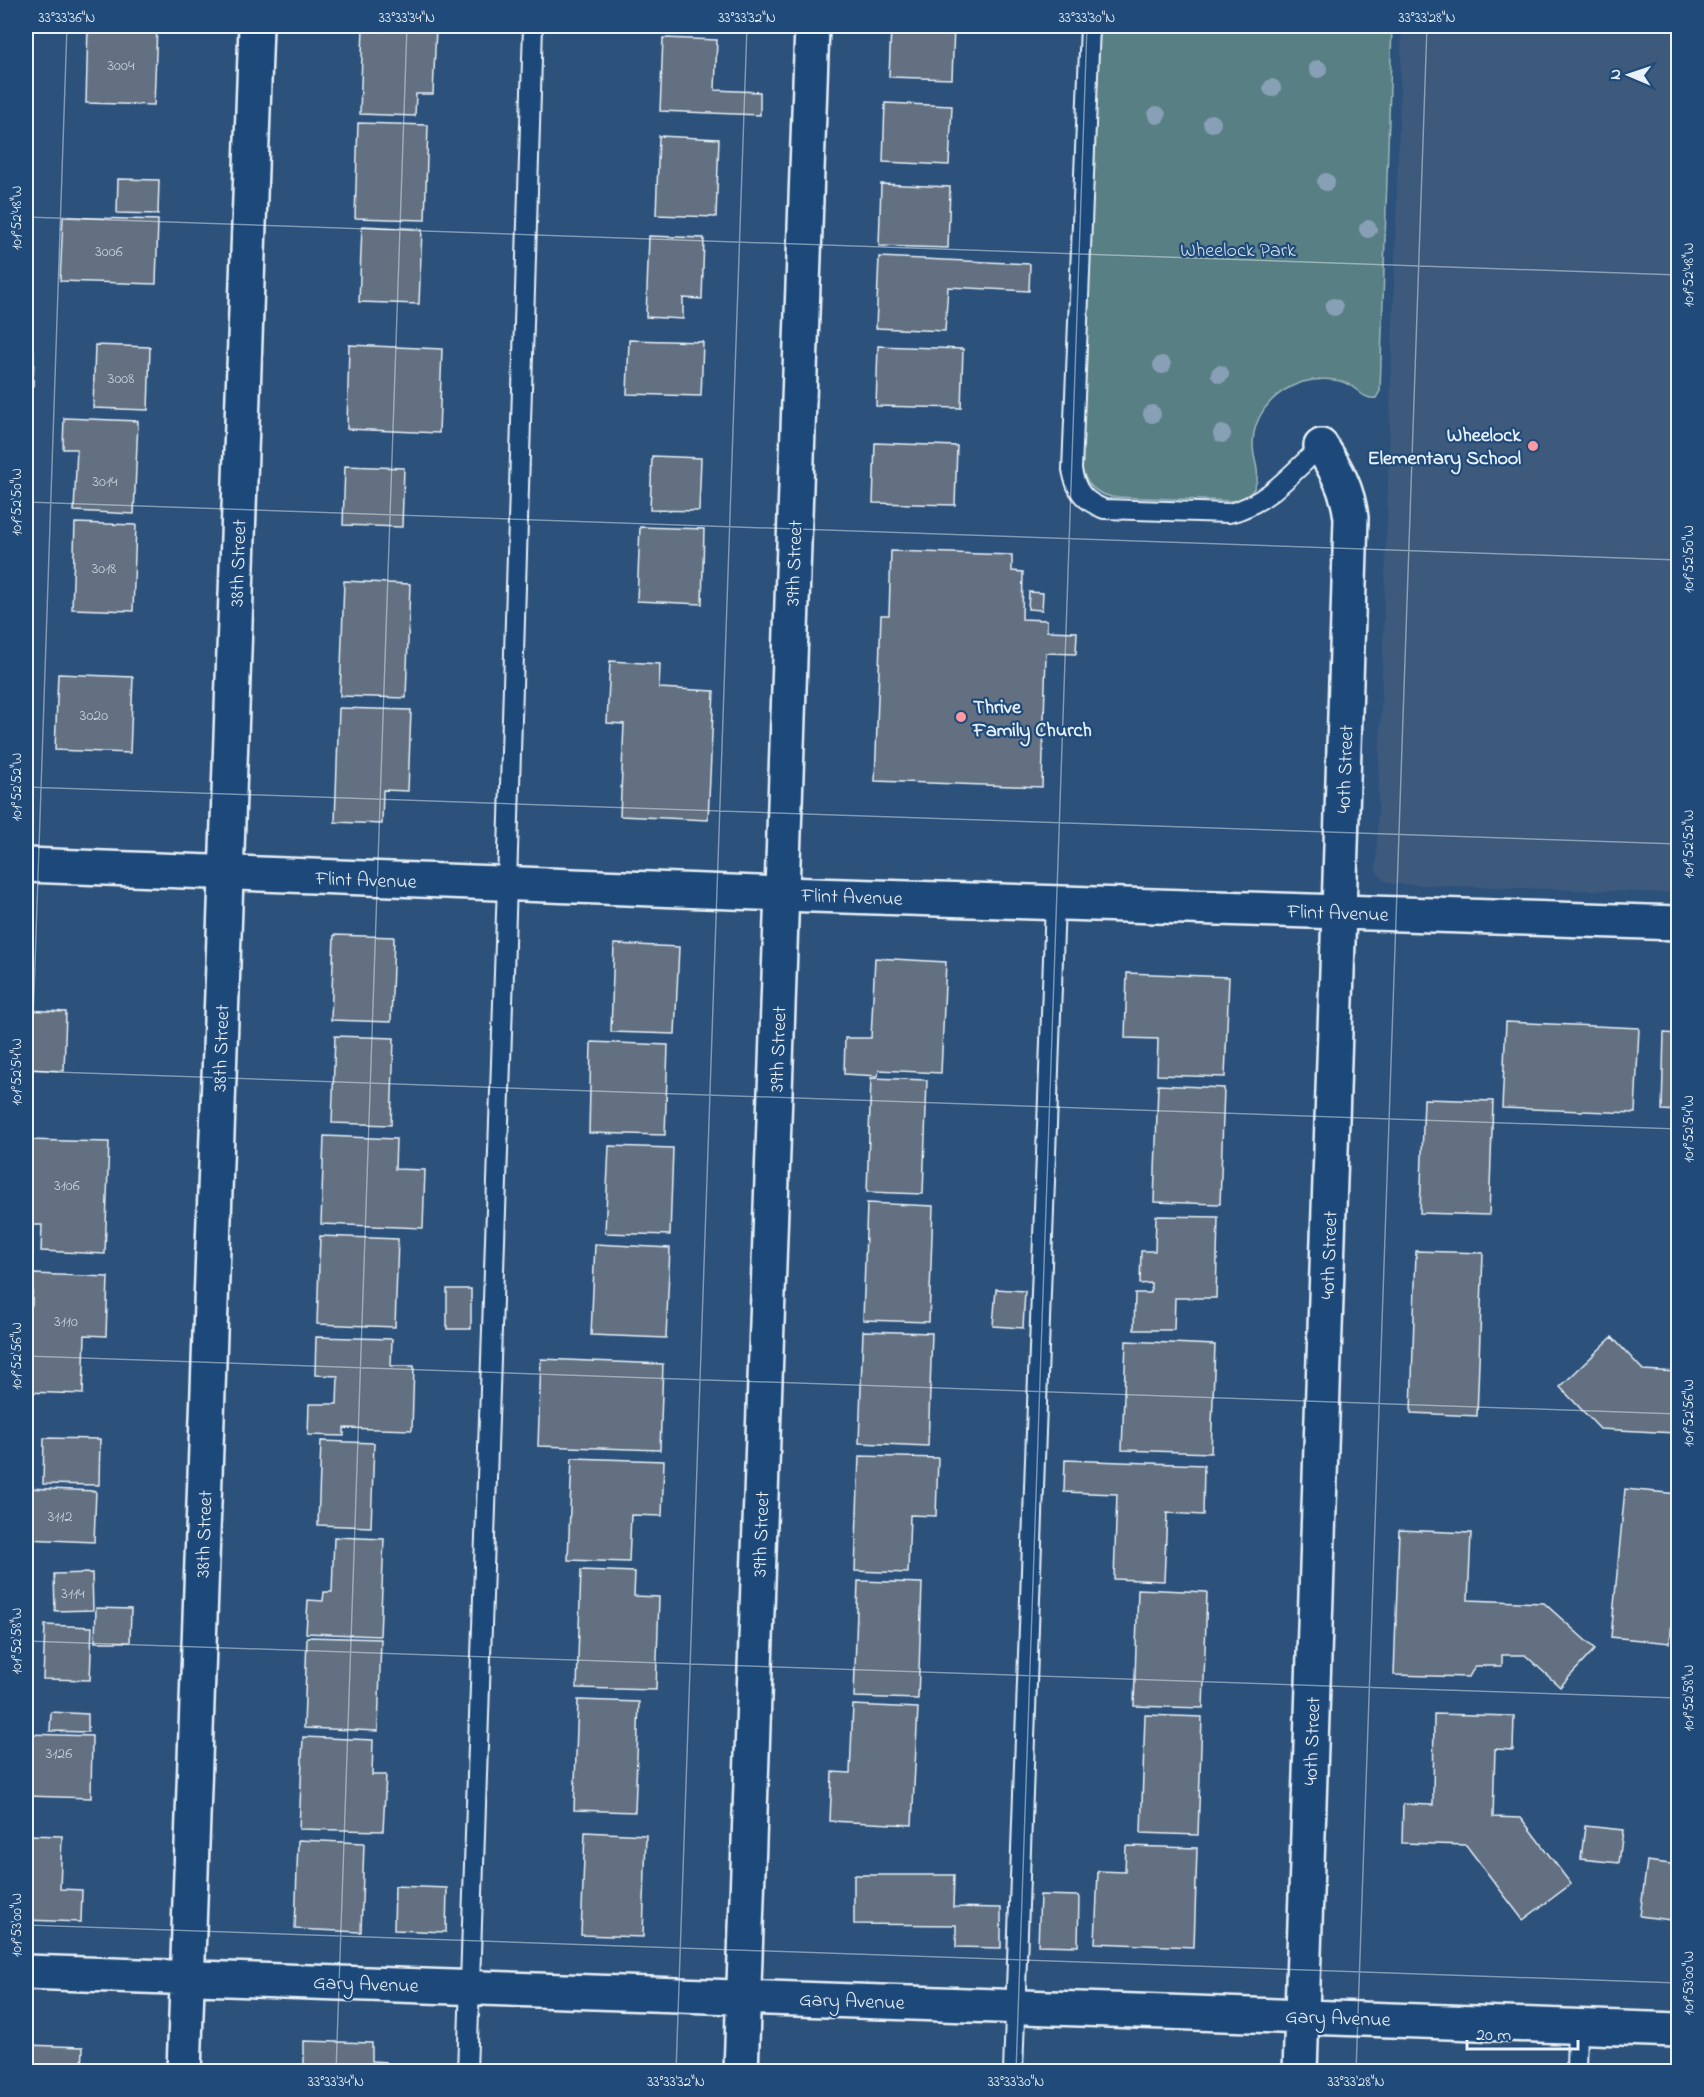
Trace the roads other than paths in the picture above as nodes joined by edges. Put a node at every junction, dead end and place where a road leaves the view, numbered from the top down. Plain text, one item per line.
1 (256, 26) edge
2 (533, 26) edge
3 (812, 26) edge
4 (1090, 26) edge
5 (1321, 446) joint
6 (26, 865) edge
7 (226, 873) junction
8 (507, 884) junction
9 (782, 894) junction
10 (1055, 903) junction
11 (1340, 912) junction
12 (1678, 923) edge
13 (26, 1971) edge
14 (187, 1977) junction
15 (470, 1986) junction
16 (744, 1996) junction
17 (1015, 2005) junction
18 (1302, 2016) junction
19 (1577, 2026) junction
20 (1678, 2030) edge
21 (184, 2072) edge
22 (467, 2072) edge
23 (741, 2072) edge
24 (1013, 2072) edge
25 (1300, 2072) edge
26 (1576, 2072) edge

1 - 7 street, 38th Street
2 - 8 lane
3 - 9 street, 39th Street
4 - 5 lane
5 - 11 street, 40th Street
6 - 7 street, Flint Avenue
7 - 8 street, Flint Avenue
7 - 14 street, 38th Street
8 - 9 street, Flint Avenue
8 - 15 lane
9 - 10 street, Flint Avenue
9 - 16 street, 39th Street
10 - 11 street, Flint Avenue
10 - 17 lane
11 - 12 street, Flint Avenue
11 - 18 street, 40th Street
13 - 14 street, Gary Avenue
14 - 15 street, Gary Avenue
14 - 21 street, 38th Street
15 - 16 street, Gary Avenue
15 - 22 lane
16 - 17 street, Gary Avenue
16 - 23 street, 39th Street
17 - 18 street, Gary Avenue
17 - 24 lane
18 - 19 street, Gary Avenue
18 - 25 street, 40th Street
19 - 20 street, Gary Avenue
19 - 26 lane

